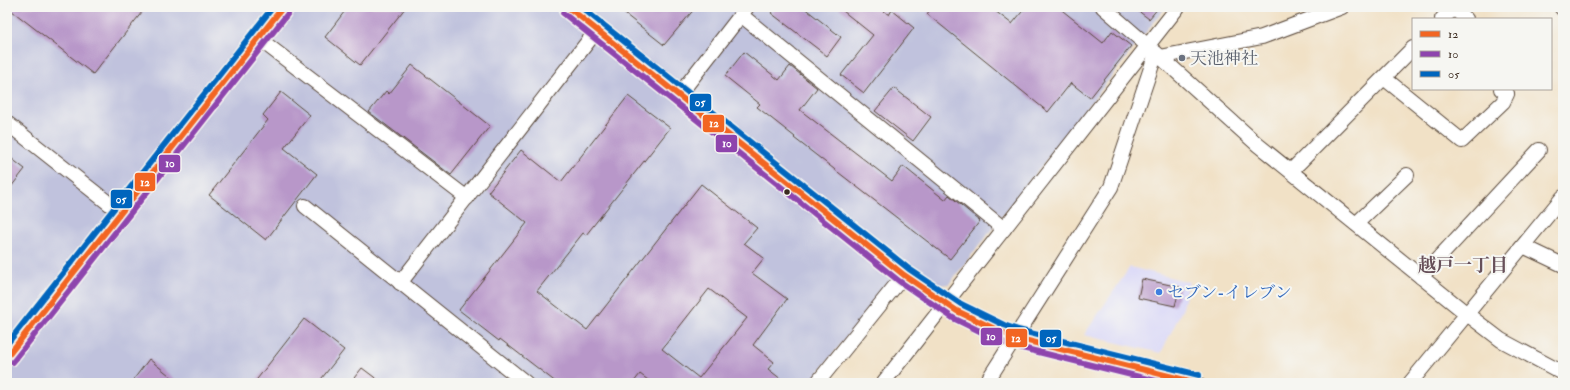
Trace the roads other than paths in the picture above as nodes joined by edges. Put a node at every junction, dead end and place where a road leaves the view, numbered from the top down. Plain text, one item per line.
1 (283, 7) edge
2 (568, 7) edge
3 (1102, 7) edge
4 (1178, 7) edge
5 (1342, 7) edge
6 (1453, 7) edge
7 (742, 10) edge
8 (1443, 18) edge
9 (1465, 18) edge
10 (597, 30) junction
11 (258, 38) junction
12 (1412, 49) edge
13 (1155, 51) junction
14 (1384, 78) junction
15 (1502, 90) edge
16 (679, 95) junction
17 (7, 123) edge
18 (1539, 150) dead end
19 (1291, 171) junction
20 (1407, 175) dead end
21 (1563, 197) edge
22 (466, 198) junction
23 (305, 206) dead end
24 (121, 213) junction
25 (1356, 224) junction
26 (1004, 229) junction
27 (1523, 246) junction
28 (1563, 265) edge
29 (904, 275) junction
30 (1421, 277) junction
31 (400, 283) junction
32 (945, 304) junction
33 (1466, 314) junction
34 (1016, 338) junction
35 (7, 356) edge
36 (1563, 373) edge
37 (526, 383) edge
38 (818, 383) edge
39 (883, 383) edge
40 (986, 383) edge
41 (1197, 383) edge
42 (1410, 383) edge

1 - 11 street
2 - 10 street
3 - 13 street
4 - 13 street
5 - 13 street
6 - 8 street
6 - 9 street
7 - 16 street
7 - 26 street
10 - 16 street
10 - 22 street
11 - 22 street
11 - 24 street
12 - 14 street
13 - 19 street
13 - 26 street
13 - 34 street
14 - 15 street
14 - 19 street
16 - 29 street
17 - 24 street
18 - 30 street
19 - 25 street
20 - 25 street
21 - 27 street
22 - 31 street
23 - 31 street
24 - 35 street
25 - 30 street
26 - 32 street
27 - 28 street
27 - 33 street
29 - 32 street
29 - 38 street
30 - 33 street
31 - 37 street
32 - 34 street
32 - 39 street
33 - 36 street
33 - 42 street
34 - 40 street
34 - 41 street

